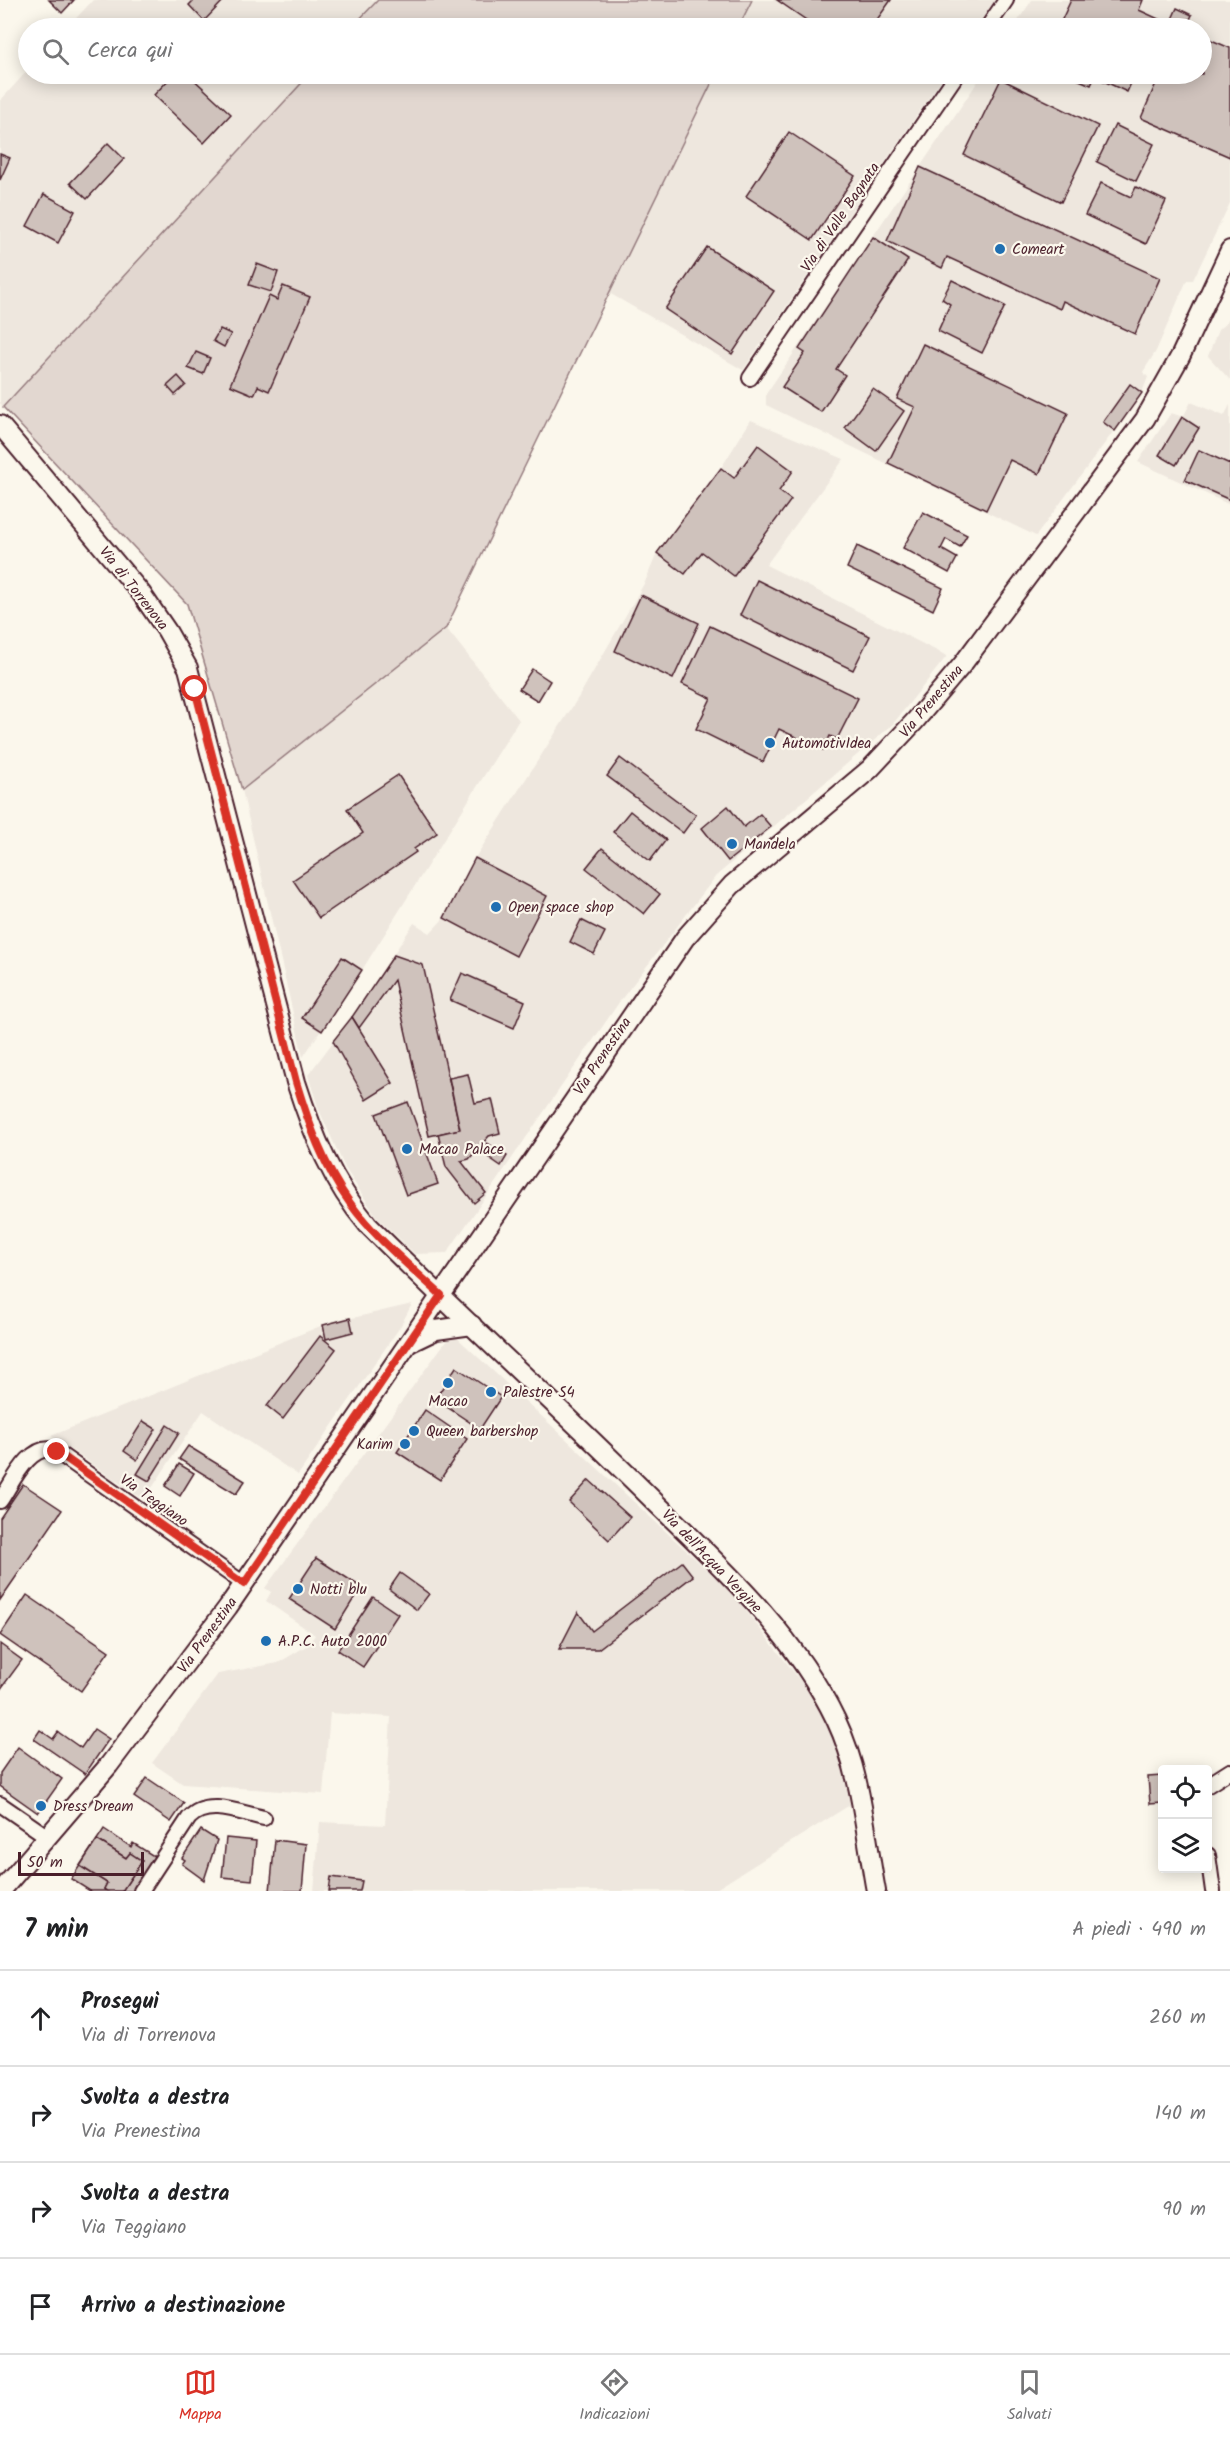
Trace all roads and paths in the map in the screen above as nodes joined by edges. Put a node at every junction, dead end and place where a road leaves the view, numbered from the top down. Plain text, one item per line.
1 (1006, 0) edge
2 (994, 18) edge
3 (950, 84) edge
4 (1230, 250) edge
5 (750, 378) dead end
6 (0, 425) edge
7 (441, 1295) junction
8 (472, 1325) junction
9 (407, 1344) junction
10 (0, 1501) edge
11 (244, 1584) junction
12 (1230, 1771) edge
13 (1212, 1782) edge
14 (0, 1804) edge
15 (264, 1818) dead end
16 (48, 1837) junction
17 (1210, 1873) edge
18 (1, 1891) edge
19 (141, 1891) edge
20 (876, 1891) edge
21 (1213, 1891) edge

1 - 2 street
3 - 5 street, Via di Valle Bagnata
4 - 7 main road, Via Prenestina
6 - 7 main road, Via di Torrenova
7 - 8 main road, Via dell'Acqua Vergine
7 - 9 main road, Via Prenestina
8 - 9 main road
8 - 20 main road, Via dell'Acqua Vergine
9 - 11 main road, Via Prenestina
10 - 11 street, Via Teggiano
11 - 16 main road, Via Prenestina
12 - 13 street
14 - 16 street
15 - 19 street
16 - 18 main road, Via Prenestina
17 - 21 street

